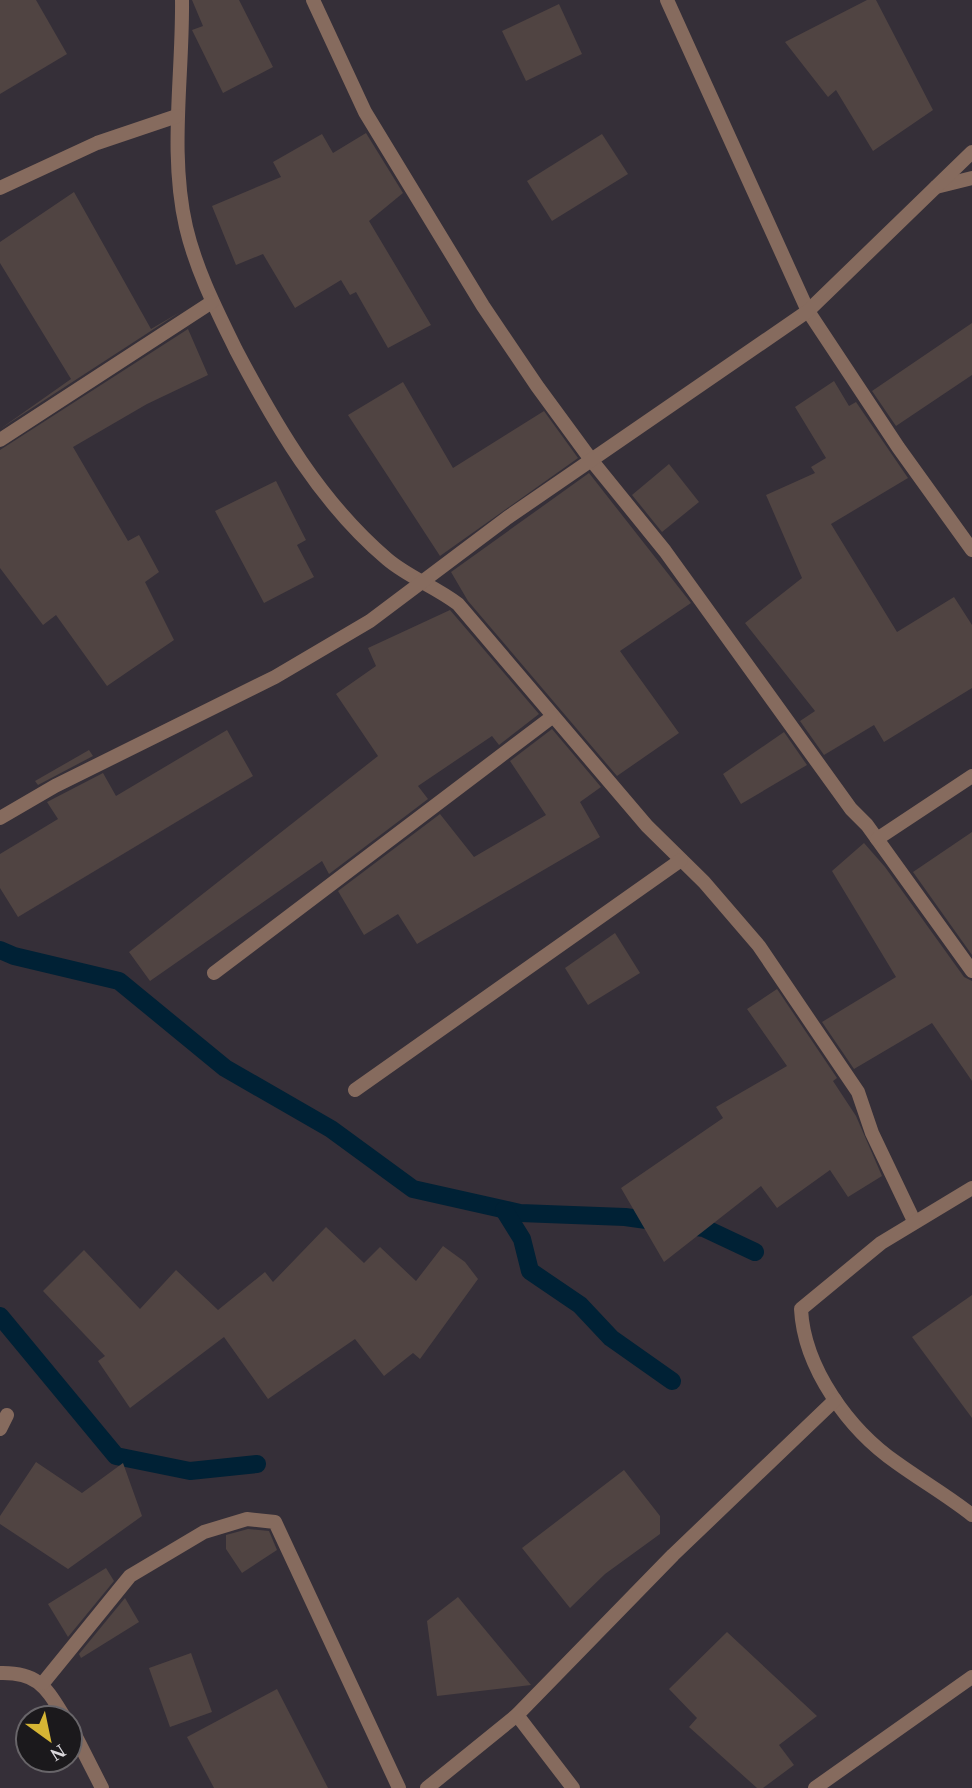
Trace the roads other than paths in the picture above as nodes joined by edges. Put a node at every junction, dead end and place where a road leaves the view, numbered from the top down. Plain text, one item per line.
1 (182, 0) edge
2 (313, 0) edge
3 (667, 0) edge
4 (177, 116) junction
5 (972, 152) edge
6 (972, 178) edge
7 (935, 187) junction
8 (0, 188) edge
9 (212, 302) junction
10 (808, 311) junction
11 (0, 440) edge
12 (592, 461) junction
13 (972, 550) edge
14 (422, 581) junction
15 (552, 717) junction
16 (972, 776) edge
17 (0, 818) edge
18 (877, 839) junction
19 (681, 860) junction
20 (972, 971) edge
21 (214, 973) dead end
22 (355, 1090) dead end
23 (972, 1188) edge
24 (914, 1221) junction
25 (835, 1400) junction
26 (7, 1415) dead end
27 (0, 1429) edge
28 (972, 1514) edge
29 (0, 1673) edge
30 (972, 1676) edge
31 (43, 1683) junction
32 (56, 1704) edge
33 (517, 1715) junction
34 (84, 1753) edge
35 (102, 1788) edge
36 (399, 1788) edge
37 (427, 1788) edge
38 (573, 1788) edge
39 (815, 1788) edge

1 - 4 lane
2 - 12 lane
3 - 10 lane
4 - 8 lane
4 - 9 lane
5 - 7 lane
6 - 7 lane
7 - 10 lane
9 - 11 lane
9 - 14 lane
10 - 12 lane
10 - 13 lane
12 - 14 lane
12 - 18 lane
14 - 15 lane
14 - 17 lane
15 - 19 lane
15 - 21 lane
16 - 18 lane
18 - 20 lane
19 - 22 lane
19 - 24 lane
23 - 24 lane
24 - 25 lane
25 - 28 lane
25 - 33 lane
26 - 27 lane
29 - 31 lane
30 - 39 lane
31 - 32 lane
31 - 36 lane
33 - 37 lane
33 - 38 lane
34 - 35 lane

